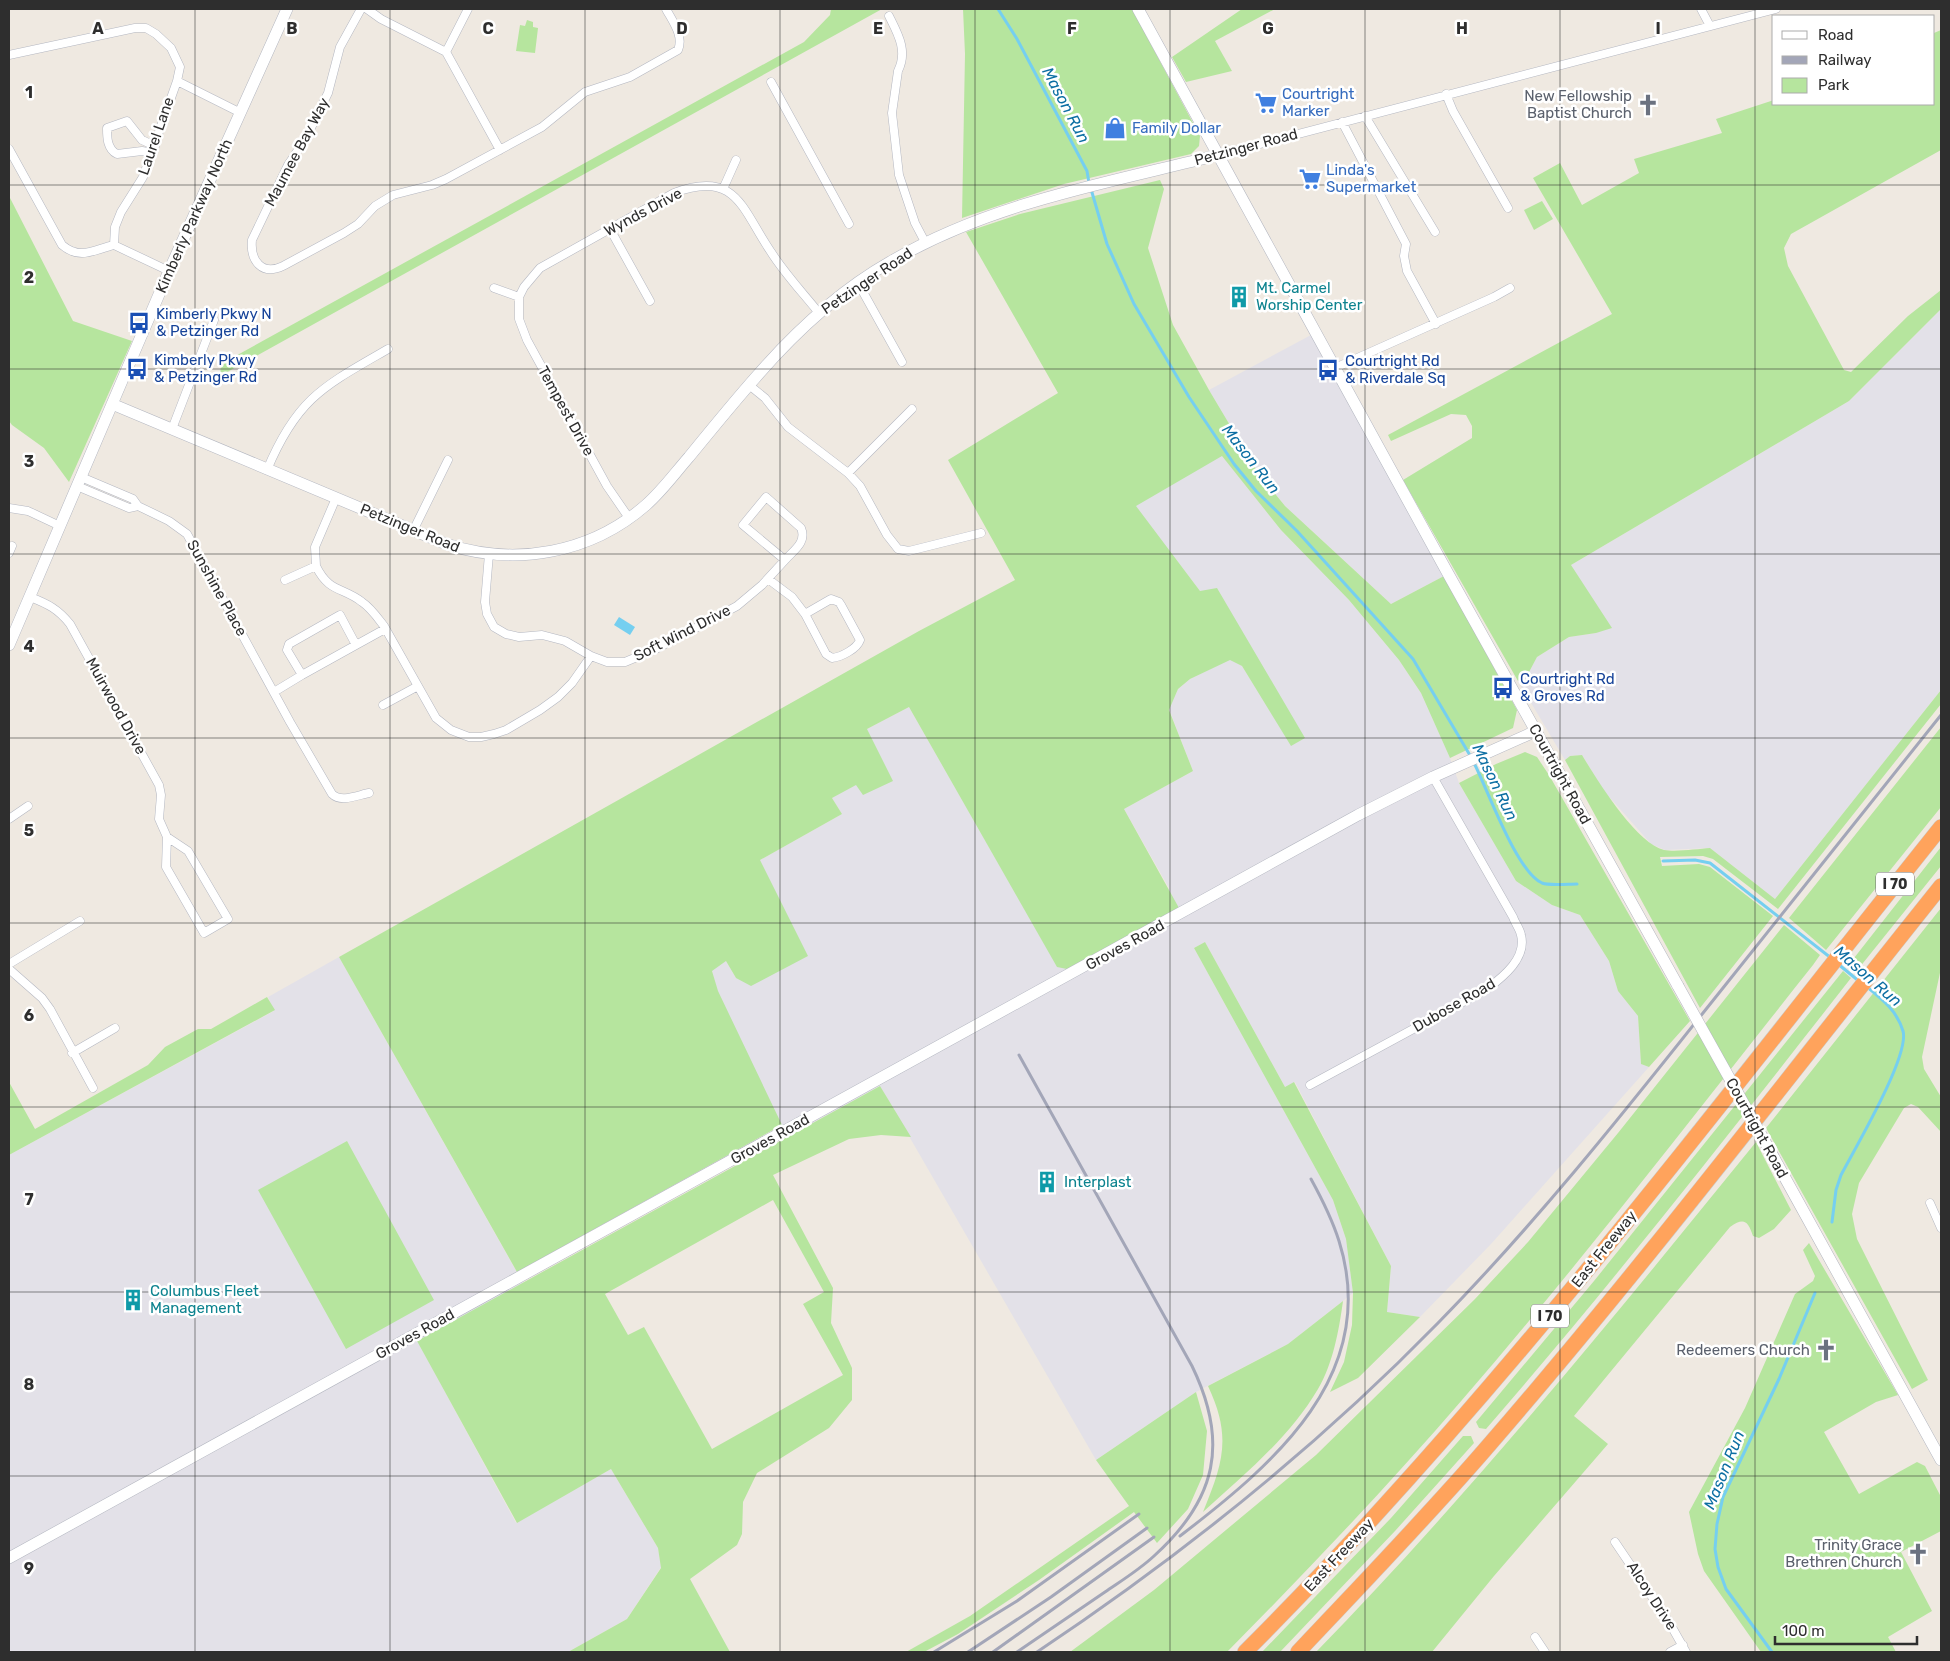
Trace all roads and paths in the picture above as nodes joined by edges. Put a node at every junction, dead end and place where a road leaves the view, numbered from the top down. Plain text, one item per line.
1 (287, 9) edge
2 (361, 9) edge
3 (367, 9) edge
4 (468, 9) edge
5 (666, 9) edge
6 (1138, 9) edge
7 (1701, 9) edge
8 (1776, 9) edge
9 (889, 16) dead end
10 (1710, 26) junction
11 (446, 52) junction
12 (9, 55) edge
13 (177, 80) junction
14 (771, 82) dead end
15 (1446, 94) junction
16 (239, 112) junction
17 (1365, 116) junction
18 (1342, 122) junction
19 (9, 149) edge
20 (154, 150) junction
21 (500, 150) junction
22 (1218, 155) junction
23 (736, 160) dead end
24 (723, 189) junction
25 (1508, 208) dead end
26 (849, 224) dead end
27 (610, 229) junction
28 (1435, 232) dead end
29 (925, 242) junction
30 (114, 245) junction
31 (169, 271) junction
32 (858, 283) junction
33 (494, 288) dead end
34 (1510, 288) dead end
35 (519, 297) junction
36 (650, 301) dead end
37 (819, 313) junction
38 (214, 320) dead end
39 (1436, 324) junction
40 (388, 349) dead end
41 (902, 362) dead end
42 (1334, 368) junction
43 (749, 385) junction
44 (112, 404) junction
45 (912, 410) dead end
46 (172, 430) junction
47 (448, 460) dead end
48 (267, 470) junction
49 (848, 473) junction
50 (79, 482) junction
51 (336, 498) junction
52 (9, 508) edge
53 (629, 518) junction
54 (60, 526) junction
55 (413, 531) junction
56 (981, 533) dead end
57 (488, 554) junction
58 (785, 560) junction
59 (316, 566) junction
60 (768, 579) junction
61 (285, 580) dead end
62 (30, 597) junction
63 (805, 614) junction
64 (385, 629) junction
65 (9, 645) edge
66 (356, 645) junction
67 (591, 656) junction
68 (302, 675) junction
69 (418, 686) junction
70 (274, 692) junction
71 (383, 705) dead end
72 (1536, 731) junction
73 (1433, 777) junction
74 (369, 793) dead end
75 (28, 806) dead end
76 (9, 819) edge
77 (1941, 827) edge
78 (167, 837) junction
79 (1941, 886) edge
80 (80, 922) dead end
81 (9, 964) edge
82 (9, 969) edge
83 (116, 1028) dead end
84 (72, 1053) junction
85 (1310, 1085) dead end
86 (93, 1088) dead end
87 (1930, 1203) dead end
88 (1941, 1228) edge
89 (1941, 1460) edge
90 (1615, 1542) dead end
91 (9, 1558) edge
92 (1535, 1637) dead end
93 (1685, 1649) edge
94 (1245, 1652) edge
95 (1298, 1652) edge
96 (1545, 1652) edge
97 (1670, 1652) edge

1 - 16 street, Kimberly Parkway North
2 - 21 street, Maumee Bay Way
3 - 11 street
4 - 11 street
5 - 21 street
6 - 22 street, Courtright Road
7 - 10 street
8 - 10 street, Petzinger Road
9 - 29 street
10 - 15 street, Petzinger Road
11 - 21 street
12 - 13 street, Laurel Lane
13 - 16 street, Laurel Lane
13 - 20 street, Laurel Lane
14 - 26 street
15 - 17 street, Petzinger Road
15 - 25 street
16 - 31 street, Kimberly Parkway North
17 - 18 street, Petzinger Road
17 - 28 street
18 - 22 street, Petzinger Road
18 - 39 street
19 - 30 street
20 - 20 street
20 - 30 street, Laurel Lane
22 - 29 street, Petzinger Road
22 - 42 street, Courtright Road
23 - 24 street
24 - 27 street, Wynds Drive
24 - 37 street
27 - 35 street, Wynds Drive
27 - 36 street
29 - 32 street, Petzinger Road
30 - 31 street
31 - 44 street, Kimberly Parkway North
32 - 37 street, Petzinger Road
32 - 41 street
33 - 35 street
34 - 39 street
35 - 53 street, Tempest Drive
37 - 43 street, Petzinger Road
38 - 46 street
39 - 42 street
40 - 48 street
42 - 72 street, Courtright Road
43 - 49 street
43 - 53 street, Petzinger Road
44 - 46 street, Petzinger Road
44 - 50 street, Kimberly Parkway North
45 - 49 street
46 - 48 street, Petzinger Road
47 - 55 street
48 - 51 street, Petzinger Road
49 - 56 street
50 - 54 street, Kimberly Parkway North
50 - 70 street, Sunshine Place
51 - 55 street, Petzinger Road
51 - 59 street
52 - 54 street
53 - 57 street, Petzinger Road
54 - 62 street, Kimberly Parkway North
55 - 57 street, Petzinger Road
57 - 67 street, Soft Wind Drive
58 - 58 street, Soft Wind Drive
58 - 60 street, Soft Wind Drive
59 - 61 street
59 - 64 street
60 - 63 street
60 - 67 street, Soft Wind Drive
62 - 65 street, Kimberly Parkway North
62 - 78 street, Muirwood Drive
63 - 63 street
64 - 66 street
64 - 69 street
66 - 68 street
66 - 68 street
67 - 69 street
68 - 70 street
69 - 71 street
70 - 74 street, Sunshine Place
72 - 73 street, Groves Road
72 - 89 street, Courtright Road, bridge
73 - 85 street, Dubose Road
73 - 91 street, Groves Road
75 - 76 street
77 - 94 highway, East Freeway / I 70
78 - 78 street, Muirwood Drive
79 - 95 highway, I 70
80 - 81 street
82 - 84 street
83 - 84 street
84 - 86 street
87 - 88 street
90 - 93 street, Alcoy Drive
92 - 96 street
93 - 97 street

